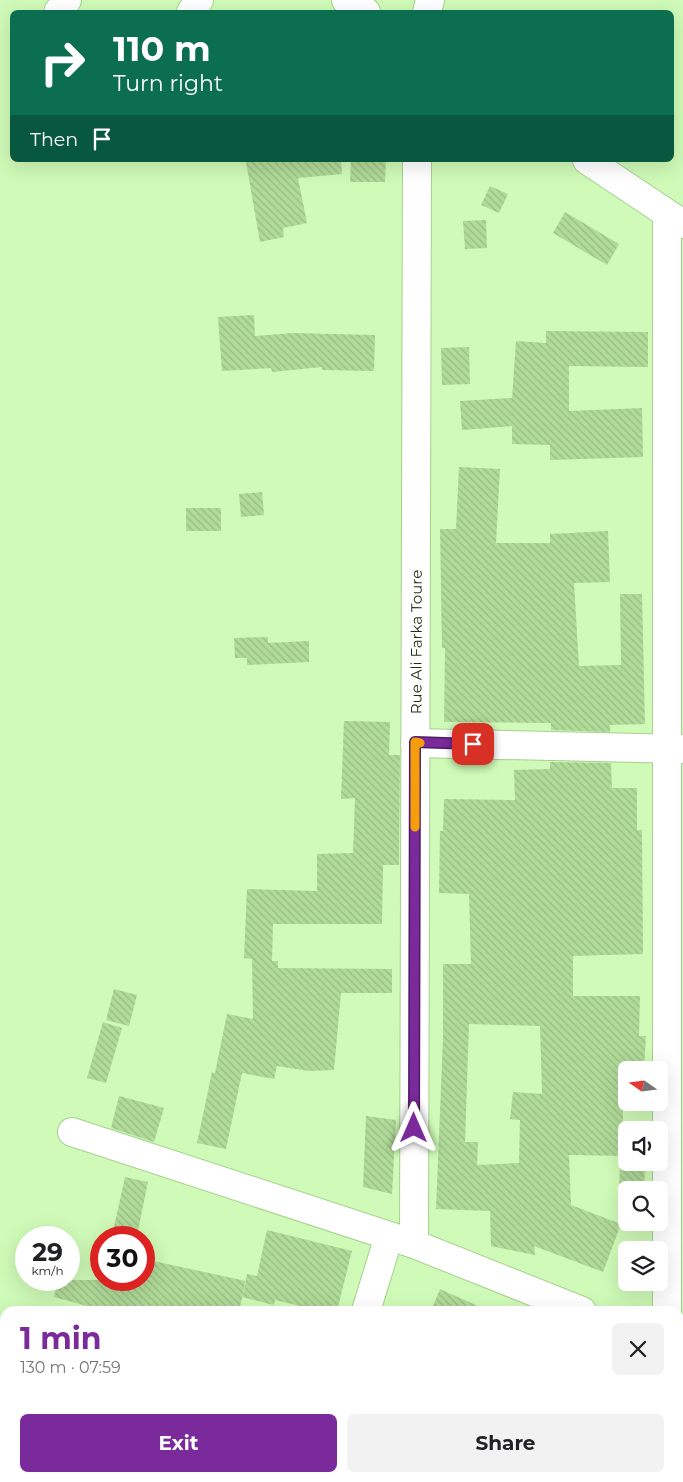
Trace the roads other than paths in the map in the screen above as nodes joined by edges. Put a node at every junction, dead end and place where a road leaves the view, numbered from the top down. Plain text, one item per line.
1 (346, 0) edge
2 (363, 10) edge
3 (417, 162) edge
4 (590, 162) edge
5 (675, 219) edge
6 (415, 742) junction
7 (674, 749) edge
8 (72, 1132) dead end
9 (401, 1240) junction
10 (368, 1306) edge
11 (569, 1306) edge
12 (667, 1306) edge

1 - 2 street
3 - 6 street, Rue Ali Farka Toure
4 - 5 street
5 - 7 street
6 - 7 street
6 - 9 street, Rue Ali Farka Toure
7 - 12 street
8 - 9 street
9 - 10 street, Rue Ali Farka Toure
9 - 11 street

